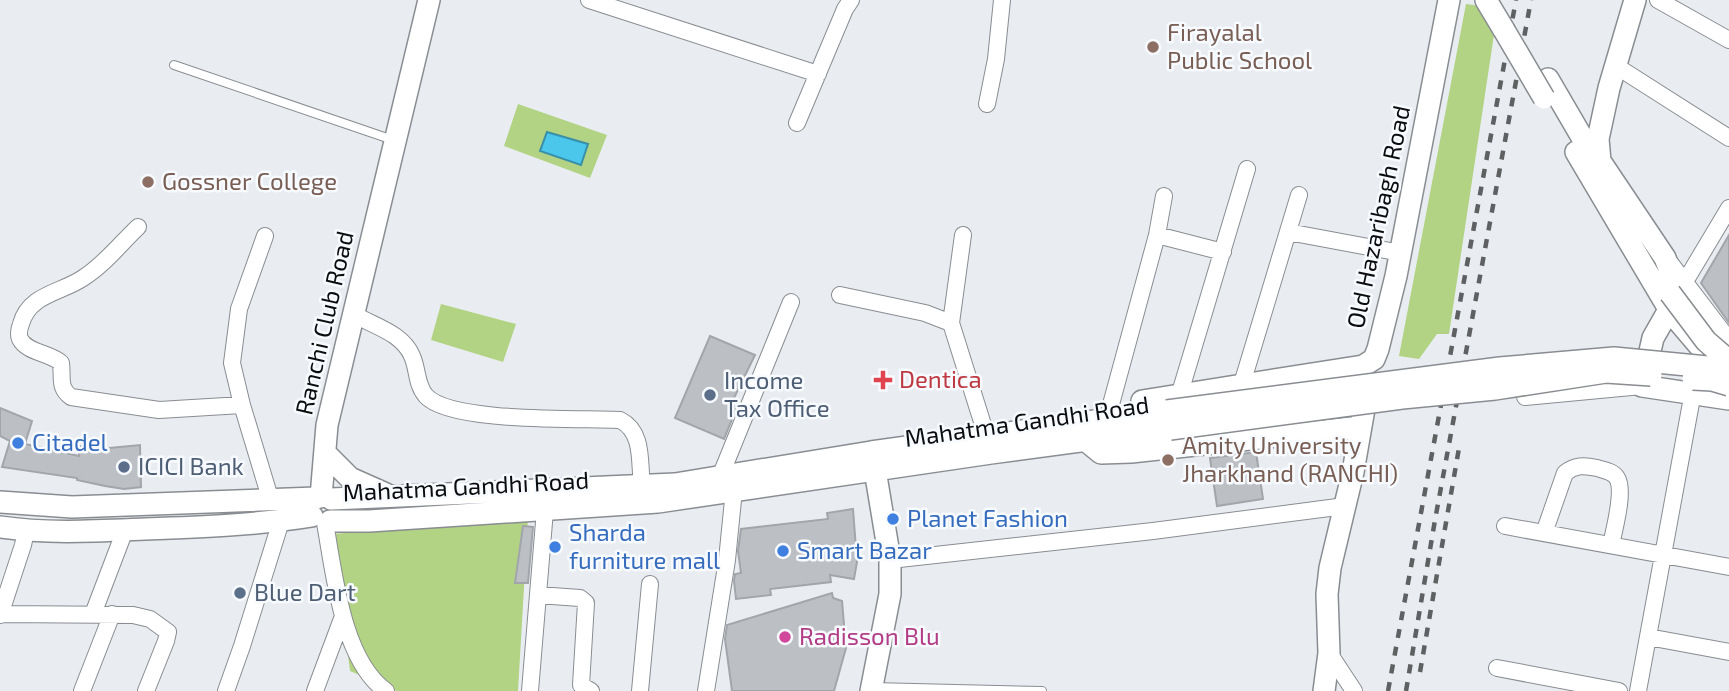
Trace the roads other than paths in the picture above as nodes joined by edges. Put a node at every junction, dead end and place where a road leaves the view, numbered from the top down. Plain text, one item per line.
1 (429, 0) edge
2 (590, 0) edge
3 (851, 0) edge
4 (1002, 0) edge
5 (1449, 0) edge
6 (1486, 0) edge
7 (1635, 0) edge
8 (1658, 0) edge
9 (1505, 15) edge
10 (1729, 40) edge
11 (174, 65) dead end
12 (1616, 66) junction
13 (818, 74) junction
14 (987, 104) dead end
15 (797, 123) dead end
16 (1729, 138) edge
17 (395, 141) junction
18 (1247, 169) dead end
19 (1299, 195) dead end
20 (1164, 196) dead end
21 (1729, 208) edge
22 (138, 227) dead end
23 (1288, 232) junction
24 (1157, 235) junction
25 (265, 236) dead end
26 (963, 236) dead end
27 (1223, 252) junction
28 (1401, 253) junction
29 (1665, 258) junction
30 (1674, 292) junction
31 (841, 295) dead end
32 (791, 302) dead end
33 (353, 314) junction
34 (951, 323) junction
35 (1729, 340) edge
36 (1374, 359) junction
37 (1729, 360) edge
38 (1729, 371) edge
39 (1729, 385) edge
40 (1642, 386) junction
41 (1241, 387) junction
42 (1692, 392) junction
43 (1525, 397) dead end
44 (1729, 399) edge
45 (242, 405) junction
46 (1110, 408) junction
47 (1172, 412) junction
48 (1361, 427) junction
49 (1086, 431) junction
50 (989, 435) junction
51 (325, 453) junction
52 (874, 461) junction
53 (727, 484) junction
54 (642, 486) junction
55 (395, 497) junction
56 (271, 501) junction
57 (0, 502) edge
58 (1345, 506) junction
59 (323, 509) junction
60 (545, 510) junction
61 (281, 521) junction
62 (1505, 526) dead end
63 (0, 527) edge
64 (125, 530) junction
65 (26, 531) junction
66 (1544, 533) junction
67 (1611, 545) junction
68 (1664, 555) junction
69 (890, 560) junction
70 (1729, 567) edge
71 (650, 584) dead end
72 (538, 595) junction
73 (93, 614) junction
74 (112, 614) junction
75 (0, 615) edge
76 (343, 616) junction
77 (1648, 637) junction
78 (1729, 652) edge
79 (1329, 653) junction
80 (1497, 668) dead end
81 (872, 689) edge
82 (82, 691) edge
83 (146, 691) edge
84 (226, 691) edge
85 (315, 691) edge
86 (386, 691) edge
87 (530, 691) edge
88 (592, 691) edge
89 (640, 691) edge
90 (706, 691) edge
91 (1042, 691) edge
92 (1324, 691) edge
93 (1354, 691) edge
94 (1619, 691) edge
95 (1638, 691) edge

1 - 17 main road, Ranchi Club Road
2 - 13 street
3 - 13 street
4 - 14 street
5 - 28 main road, Old Hazaribagh Road
6 - 9 main road
7 - 12 main road
8 - 10 street
9 - 30 main road
11 - 17 lane
12 - 16 street
12 - 29 main road
13 - 15 street
17 - 33 main road, Ranchi Club Road
18 - 27 street
19 - 23 street
20 - 24 street
21 - 30 street
22 - 45 street
23 - 28 street
23 - 41 street
24 - 27 street
24 - 46 street
25 - 45 street
26 - 34 street
27 - 47 street
28 - 36 main road, Old Hazaribagh Road
29 - 30 street
29 - 40 main road
30 - 35 street
30 - 37 main road, bridge
30 - 38 main road
31 - 34 street
32 - 53 street
33 - 51 main road, Ranchi Club Road
33 - 54 street
34 - 50 street
36 - 41 main road, Old Hazaribagh Road
36 - 48 main road
38 - 47 main road, Mahatma Gandhi Road, bridge
39 - 47 main road, Mahatma Gandhi Road, bridge
40 - 42 main road
40 - 43 street
41 - 47 main road, Old Hazaribagh Road
42 - 44 main road
42 - 68 street
45 - 56 street
46 - 47 main road, Old Hazaribagh Road
46 - 49 main road, Old Hazaribagh Road
47 - 49 main road, Mahatma Gandhi Road
48 - 49 main road
48 - 58 main road
49 - 50 main road, Mahatma Gandhi Road
49 - 52 main road, Mahatma Gandhi Road
50 - 52 main road, Mahatma Gandhi Road
51 - 55 main road
51 - 59 main road, Ranchi Club Road
52 - 53 main road, Mahatma Gandhi Road
52 - 69 main road
53 - 54 main road, Mahatma Gandhi Road
53 - 60 main road, Mahatma Gandhi Road
53 - 90 street
54 - 55 main road, Mahatma Gandhi Road
55 - 59 main road, Mahatma Gandhi Road
56 - 57 main road, Mahatma Gandhi Road
56 - 59 main road, Mahatma Gandhi Road
58 - 69 street
58 - 79 main road
59 - 60 main road, Mahatma Gandhi Road
59 - 61 main road, Mahatma Gandhi Road
59 - 76 street
60 - 72 street
61 - 64 main road, Mahatma Gandhi Road
61 - 84 street
62 - 66 street
63 - 65 main road, Mahatma Gandhi Road
64 - 65 main road, Mahatma Gandhi Road
64 - 73 street
65 - 75 street
66 - 67 street
66 - 67 street
67 - 68 street
68 - 70 street
68 - 77 street
69 - 81 main road
71 - 89 street
72 - 87 street
72 - 88 street
73 - 74 street
73 - 75 street
74 - 82 street
74 - 83 street
76 - 85 street
76 - 86 street
77 - 78 street
77 - 95 street
79 - 92 main road
79 - 93 street
80 - 94 street
81 - 91 lane

